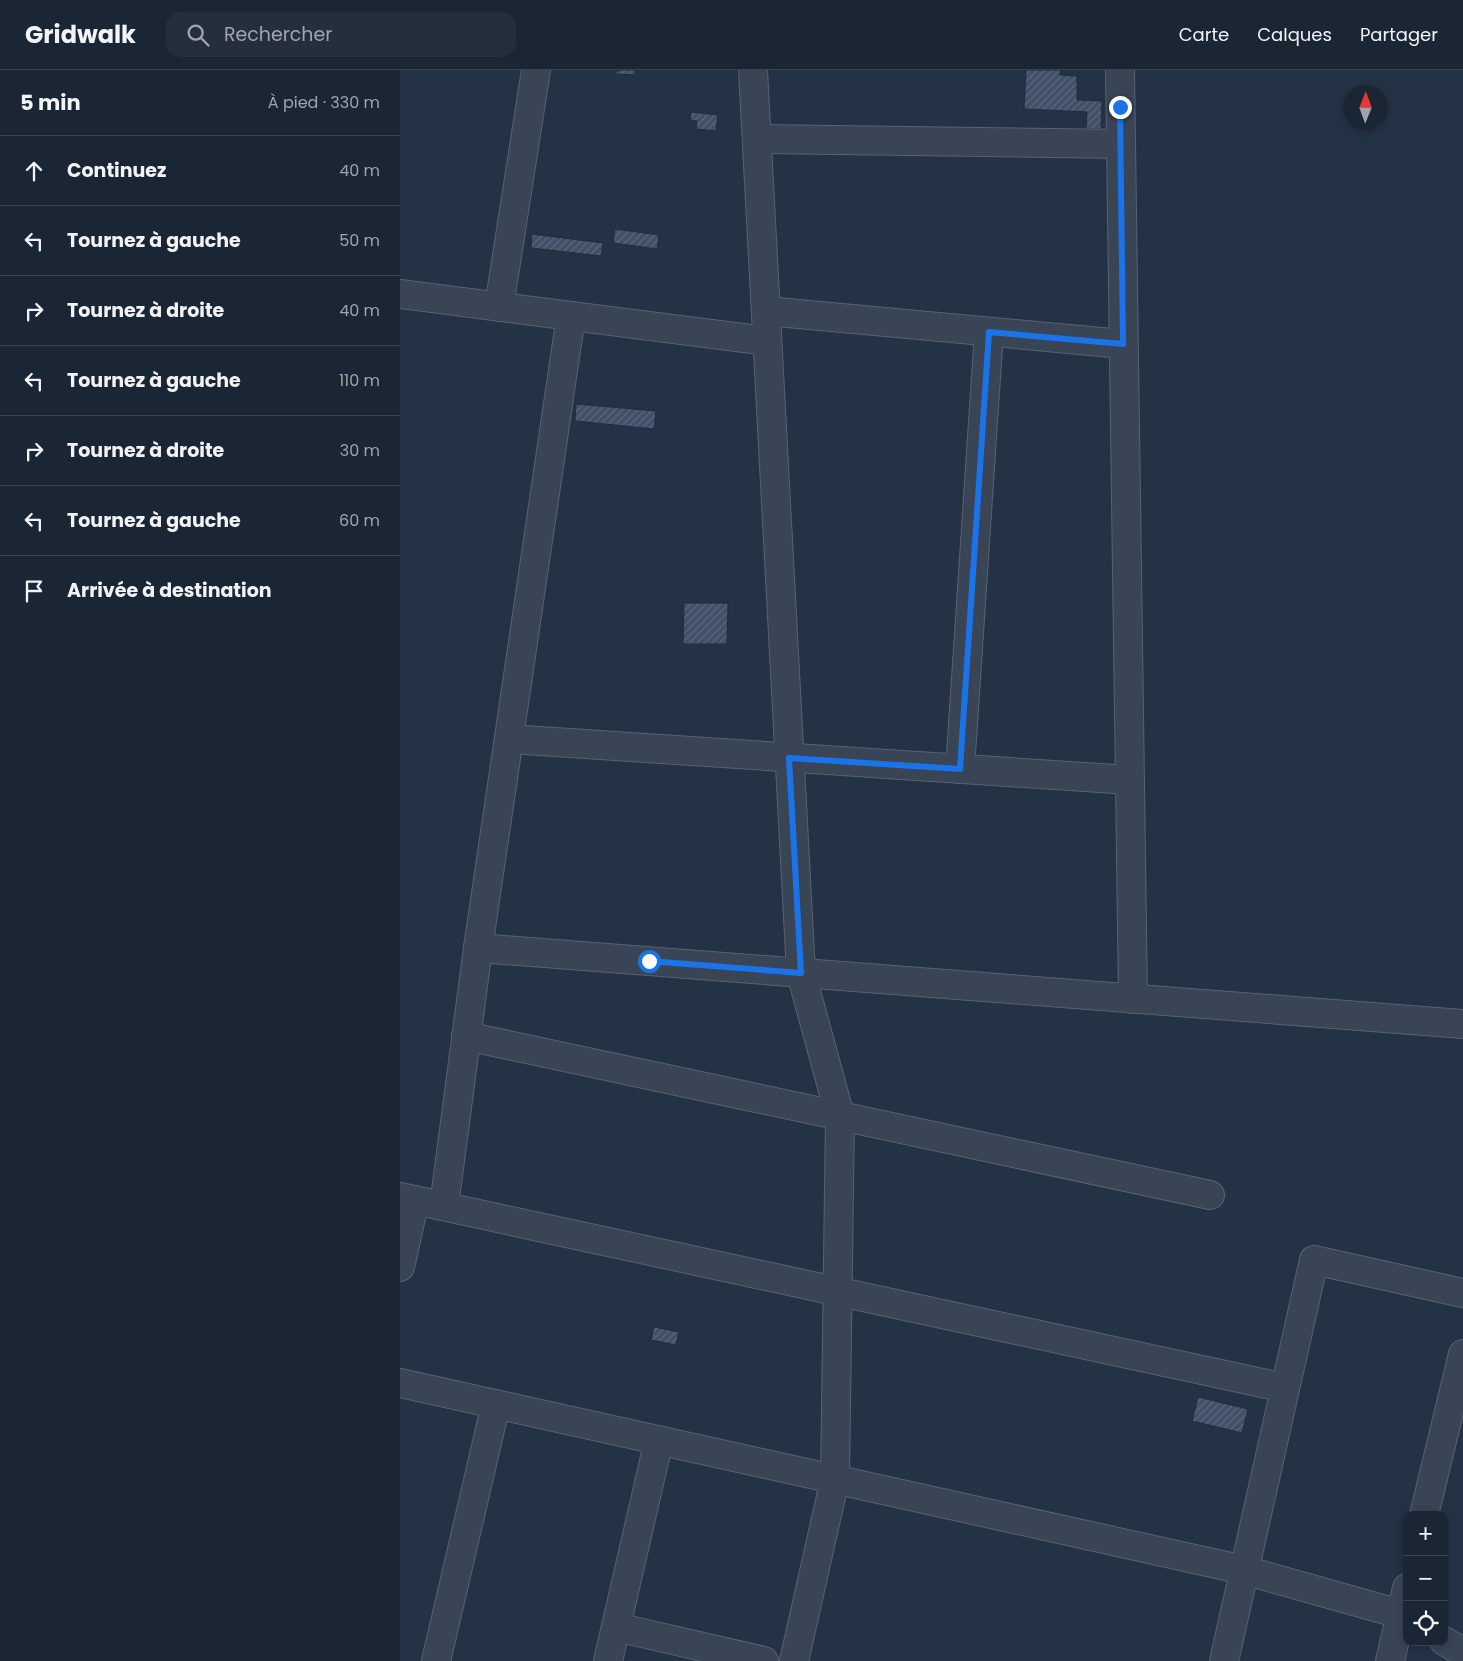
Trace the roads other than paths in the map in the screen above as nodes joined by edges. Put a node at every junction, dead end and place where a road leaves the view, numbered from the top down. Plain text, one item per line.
1 (536, 70) edge
2 (753, 70) edge
3 (1120, 70) edge
4 (757, 139) junction
5 (1120, 144) junction
6 (400, 294) edge
7 (499, 307) junction
8 (766, 311) junction
9 (571, 316) junction
10 (989, 332) junction
11 (767, 341) junction
12 (1123, 344) junction
13 (509, 739) junction
14 (789, 758) junction
15 (960, 769) junction
16 (1130, 780) junction
17 (478, 948) junction
18 (801, 973) junction
19 (1133, 999) junction
20 (1463, 1024) edge
21 (466, 1036) junction
22 (840, 1116) junction
23 (1210, 1195) dead end
24 (408, 1198) edge
25 (444, 1206) junction
26 (400, 1267) edge
27 (838, 1291) junction
28 (1463, 1293) edge
29 (1463, 1354) edge
30 (400, 1383) edge
31 (1285, 1388) junction
32 (496, 1404) junction
33 (659, 1440) junction
34 (835, 1479) junction
35 (1425, 1511) edge
36 (1244, 1570) junction
37 (1403, 1616) edge
38 (1403, 1619) edge
39 (616, 1627) junction
40 (1448, 1643) edge
41 (1463, 1652) edge
42 (436, 1661) edge
43 (608, 1661) edge
44 (764, 1661) edge
45 (794, 1661) edge
46 (1224, 1661) edge
47 (1390, 1661) edge

1 - 7 street
2 - 4 street
3 - 5 street
4 - 5 street
4 - 8 street
5 - 12 street
6 - 7 street
7 - 9 street
8 - 10 street
8 - 11 street
9 - 11 street
9 - 13 street
10 - 12 street
10 - 15 street
11 - 14 street
12 - 16 street
13 - 14 street
13 - 17 street
14 - 15 street
14 - 18 street
15 - 16 street
16 - 19 street
17 - 18 street
17 - 21 street
18 - 19 street
18 - 22 street
19 - 20 street
21 - 22 street
21 - 25 street
22 - 23 street
22 - 27 street
24 - 25 street
24 - 26 street
25 - 27 street
27 - 31 street
27 - 34 street
28 - 31 street
29 - 35 street
30 - 32 street
31 - 36 street
32 - 33 street
32 - 42 street
33 - 34 street
33 - 39 street
34 - 36 street
34 - 45 street
36 - 37 street
36 - 46 street
38 - 47 street
39 - 43 street
39 - 44 street
40 - 41 street

